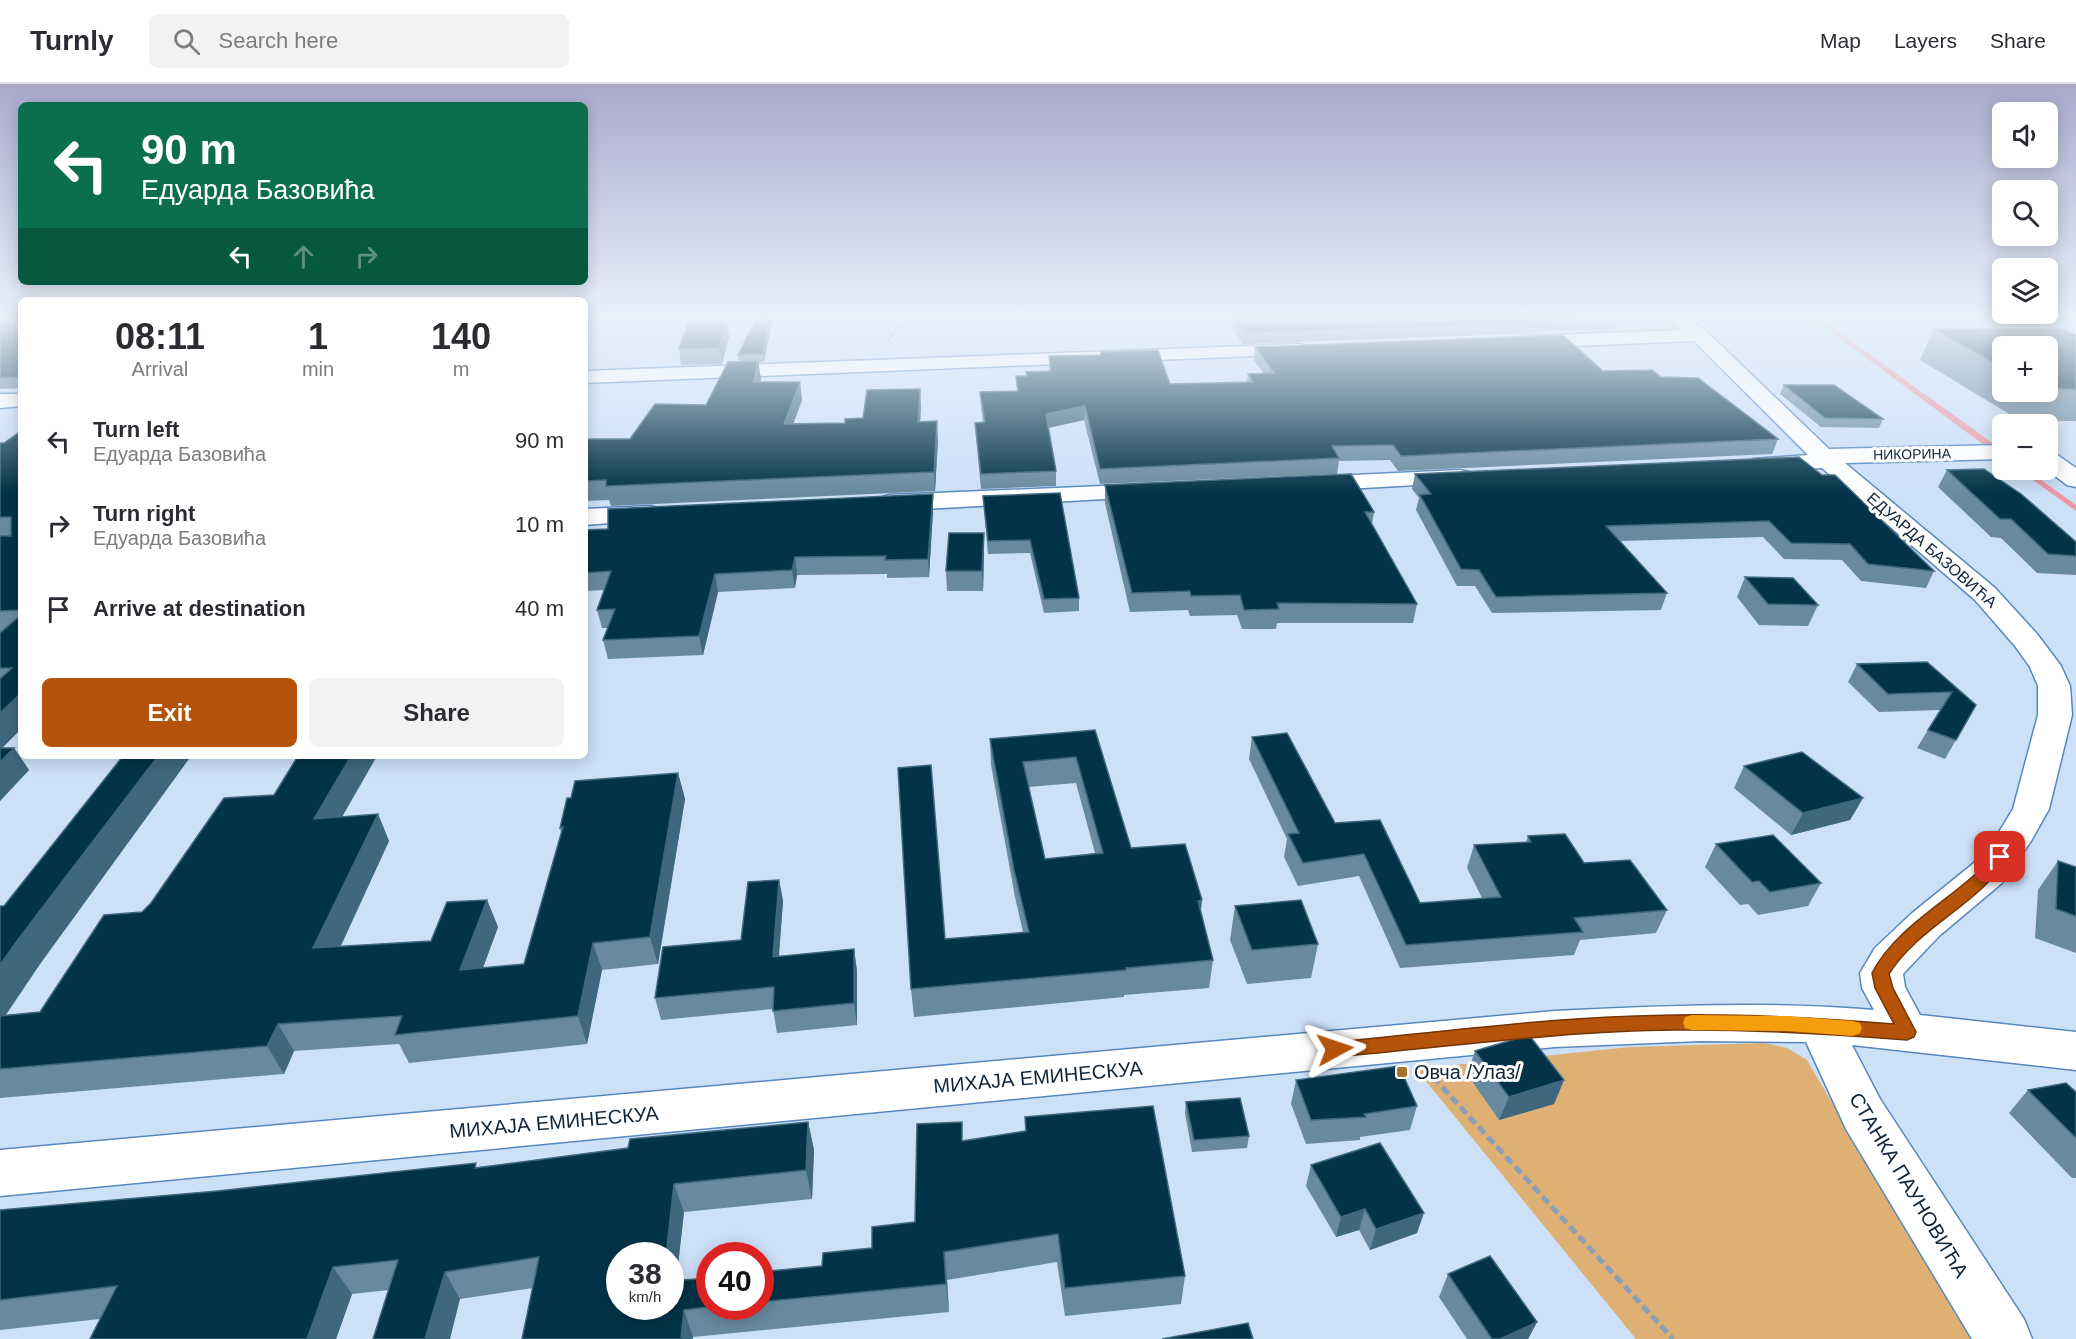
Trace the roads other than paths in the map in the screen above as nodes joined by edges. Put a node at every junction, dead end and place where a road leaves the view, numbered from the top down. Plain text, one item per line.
1 (622, 376) edge
2 (1741, 376) edge
3 (588, 377) edge
4 (18, 400) edge
5 (0, 401) edge
6 (2076, 450) edge
7 (2058, 451) edge
8 (1992, 452) edge
9 (1825, 458) junction
10 (1732, 465) edge
11 (2058, 466) edge
12 (1480, 476) edge
13 (2076, 480) edge
14 (1289, 485) edge
15 (1169, 490) edge
16 (870, 504) edge
17 (679, 513) edge
18 (588, 517) edge
19 (1822, 1026) junction
20 (1907, 1032) junction
21 (2076, 1051) edge
22 (0, 1173) edge
23 (2004, 1339) edge

1 - 3 street
2 - 9 street, ЕДУАРДА БАЗОВИЋА
4 - 5 street
6 - 7 street
8 - 9 street, НИКОРИНА
9 - 10 street, НИКОРИНА
9 - 20 street, ЕДУАРДА БАЗОВИЋА
11 - 13 street
12 - 14 street
15 - 16 street
17 - 18 street
19 - 20 street, МИХАЈА ЕМИНЕСКУА
19 - 22 street, МИХАЈА ЕМИНЕСКУА
19 - 23 street, СТАНКА ПАУНОВИЋА
20 - 21 street, МИХАЈА ЕМИНЕСКУА

